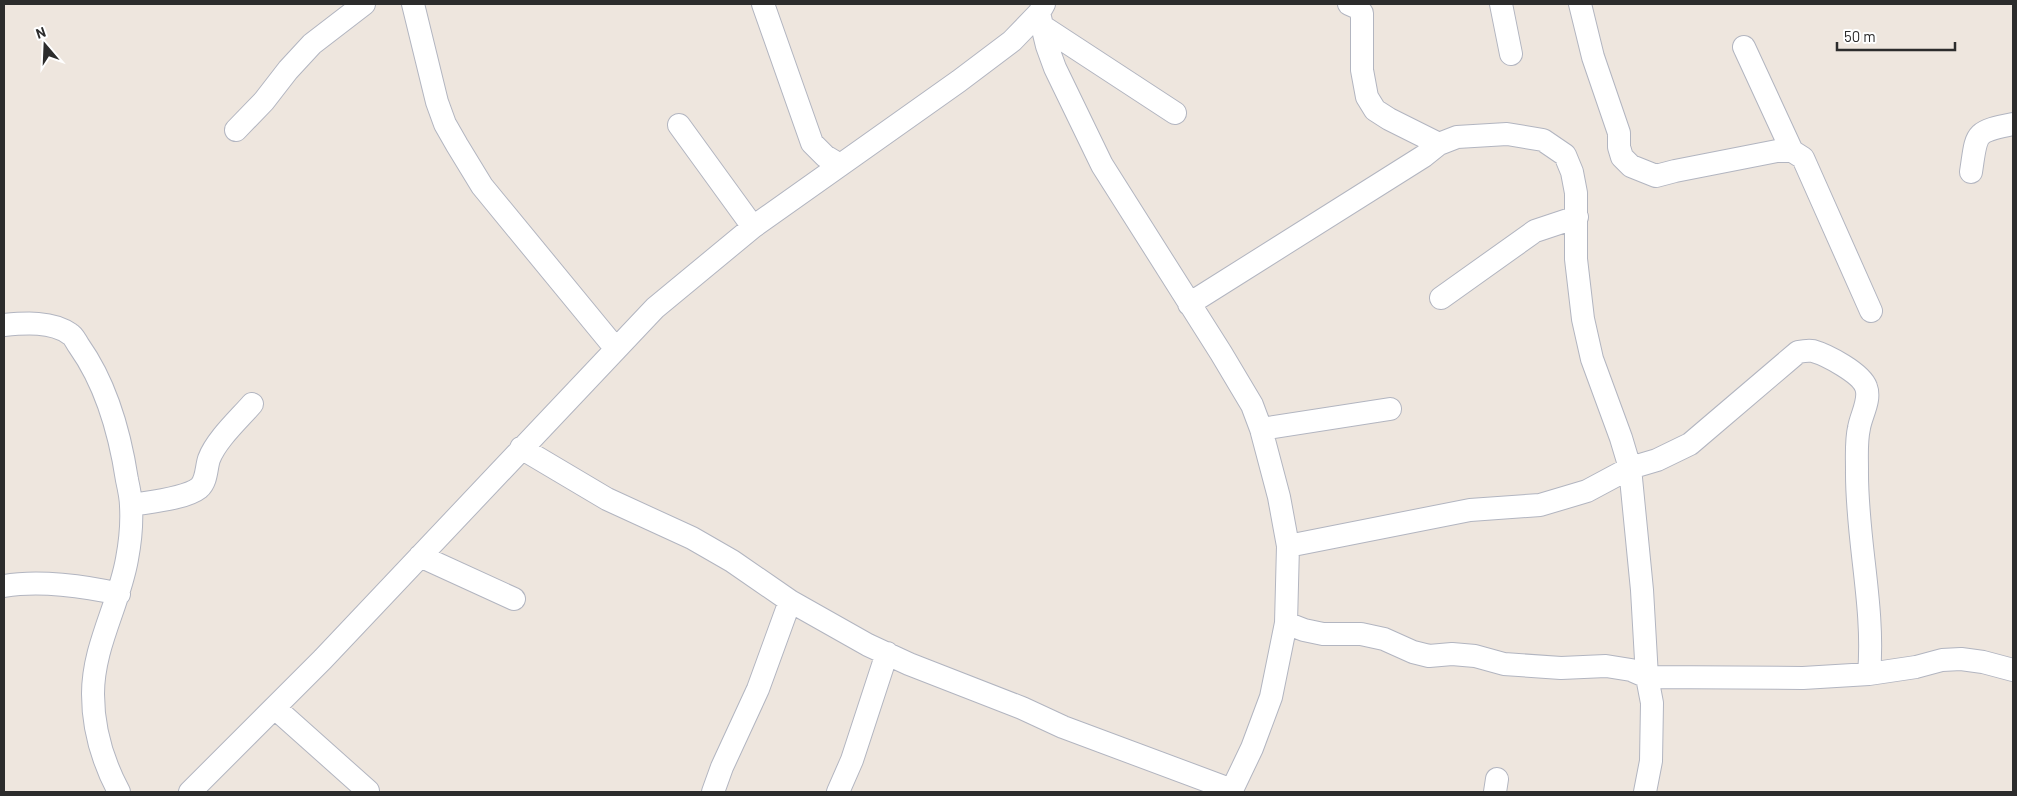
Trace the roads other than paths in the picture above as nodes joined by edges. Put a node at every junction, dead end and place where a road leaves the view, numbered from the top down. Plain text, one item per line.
1 (364, 4) edge
2 (413, 4) edge
3 (763, 4) edge
4 (1349, 4) edge
5 (1501, 4) edge
6 (1580, 4) edge
7 (1042, 14) edge
8 (1744, 47) dead end
9 (1511, 54) dead end
10 (1175, 113) dead end
11 (679, 124) dead end
12 (2013, 124) edge
13 (236, 130) dead end
14 (1439, 144) junction
15 (1792, 151) junction
16 (840, 165) junction
17 (1971, 172) dead end
18 (1577, 217) junction
19 (753, 227) junction
20 (1441, 298) dead end
21 (1189, 304) junction
22 (1871, 311) dead end
23 (4, 325) edge
24 (616, 349) junction
25 (252, 404) dead end
26 (1390, 409) dead end
27 (1261, 429) junction
28 (521, 448) junction
29 (1630, 468) junction
30 (132, 505) junction
31 (1288, 546) junction
32 (420, 556) junction
33 (4, 586) edge
34 (119, 594) junction
35 (514, 599) dead end
36 (790, 601) junction
37 (1286, 623) junction
38 (887, 654) junction
39 (2013, 670) edge
40 (1869, 674) junction
41 (1647, 677) junction
42 (275, 708) junction
43 (368, 790) dead end
44 (1232, 791) edge
45 (119, 792) edge
46 (190, 792) edge
47 (714, 792) edge
48 (838, 792) edge
49 (1645, 792) edge

1 - 13 street
2 - 24 street
3 - 16 street
4 - 14 street
5 - 9 street
6 - 15 street
7 - 10 street
7 - 16 street
7 - 21 street
8 - 15 street
11 - 19 street
12 - 17 street
14 - 18 street
14 - 21 street
15 - 22 street
16 - 19 street
18 - 20 street
18 - 29 street
19 - 24 street
21 - 27 street
23 - 30 street
24 - 28 street
25 - 30 street
26 - 27 street
27 - 31 street
28 - 32 street
28 - 36 street
29 - 31 street
29 - 40 street
29 - 41 street
30 - 34 street
31 - 37 street
32 - 35 street
32 - 42 street
33 - 34 street
34 - 45 street
36 - 38 street
36 - 47 street
37 - 41 street
37 - 44 street
38 - 44 street
38 - 48 street
39 - 40 street
40 - 41 street
41 - 49 street
42 - 43 street
42 - 46 street

